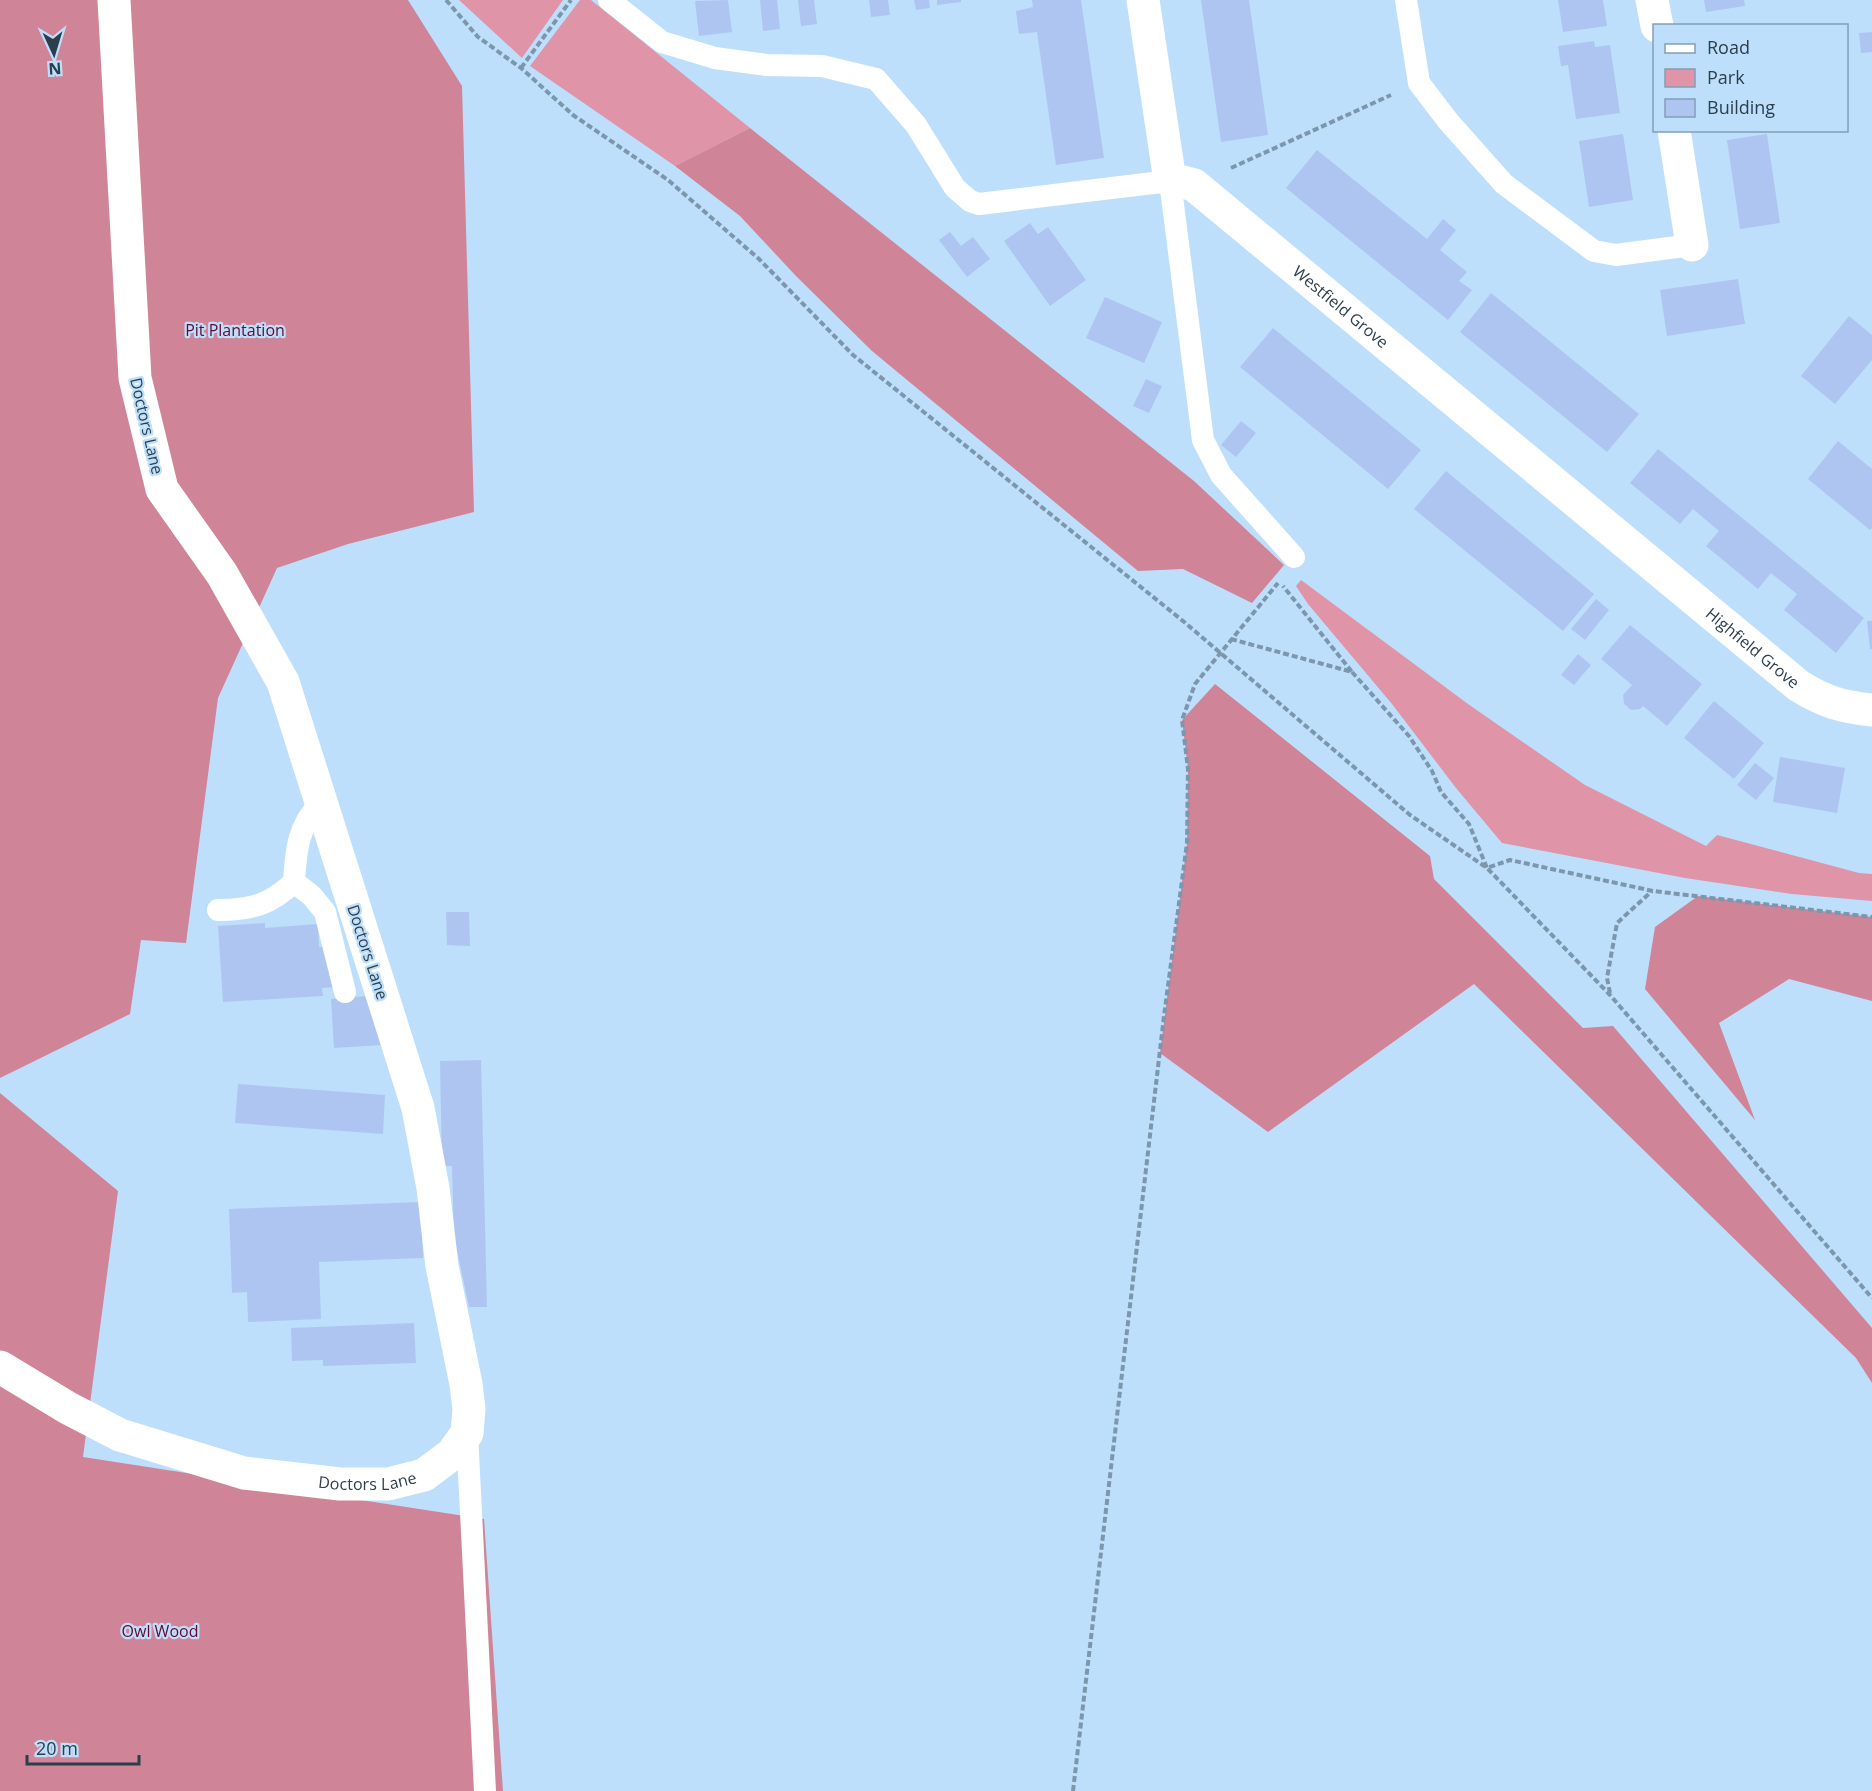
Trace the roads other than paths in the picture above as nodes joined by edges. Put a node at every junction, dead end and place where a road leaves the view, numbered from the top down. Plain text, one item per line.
1 (114, 0) edge
2 (609, 0) edge
3 (1143, 0) edge
4 (1406, 0) edge
5 (1653, 0) edge
6 (1657, 24) edge
7 (1674, 132) edge
8 (1182, 183) junction
9 (1692, 245) joint
10 (1294, 557) dead end
11 (1647, 560) joint
12 (1872, 710) edge
13 (321, 803) junction
14 (294, 882) junction
15 (218, 910) dead end
16 (345, 992) dead end
17 (0, 1367) edge
18 (467, 1433) junction
19 (485, 1791) edge

1 - 13 street, Doctors Lane
2 - 8 lane
3 - 8 street
4 - 9 lane
5 - 6 street
7 - 9 street
8 - 10 lane
8 - 11 street, Westfield Grove
11 - 12 street, Highfield Grove
13 - 14 lane
13 - 18 street, Doctors Lane
14 - 15 lane
14 - 16 lane
17 - 18 street, Doctors Lane
18 - 19 lane

